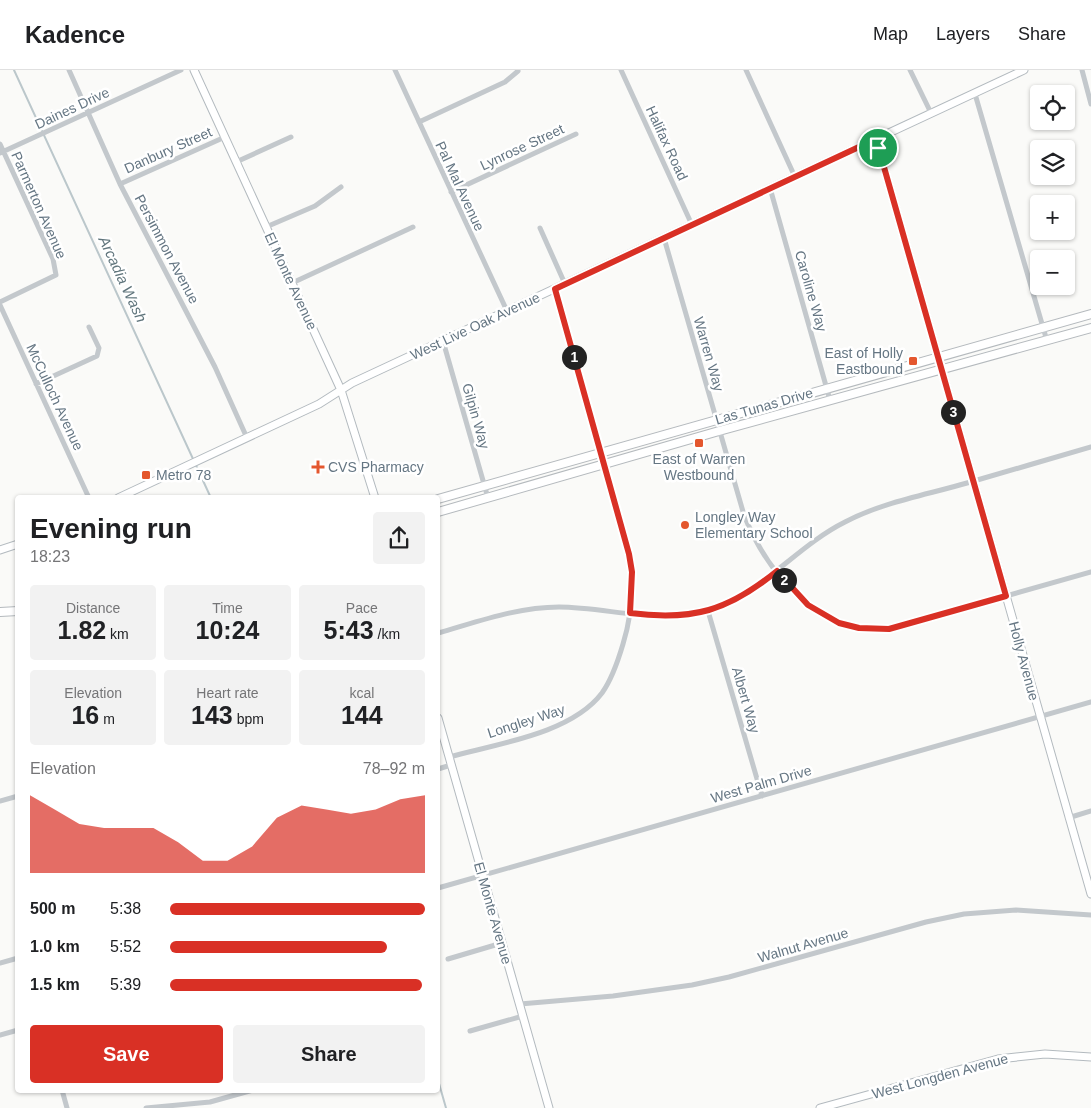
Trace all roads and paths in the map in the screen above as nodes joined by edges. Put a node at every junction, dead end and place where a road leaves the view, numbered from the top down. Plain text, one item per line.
1 (69, 70) edge
2 (181, 70) edge
3 (194, 70) edge
4 (395, 70) edge
5 (621, 70) edge
6 (746, 70) edge
7 (910, 70) edge
8 (1024, 70) edge
9 (1082, 70) edge
10 (518, 71) edge
11 (1010, 73) edge
12 (975, 94) junction
13 (1091, 104) edge
14 (88, 112) junction
15 (931, 113) junction
16 (419, 122) junction
17 (576, 134) dead end
18 (225, 137) junction
19 (291, 137) dead end
20 (876, 139) junction
21 (0, 144) edge
22 (2, 152) edge
23 (236, 162) junction
24 (795, 177) junction
25 (120, 184) junction
26 (341, 187) dead end
27 (770, 188) junction
28 (451, 192) junction
29 (692, 225) junction
30 (266, 227) junction
31 (413, 228) dead end
32 (540, 228) dead end
33 (664, 238) junction
34 (292, 283) junction
35 (565, 284) junction
36 (555, 289) junction
37 (0, 303) edge
38 (507, 311) junction
39 (1091, 314) edge
40 (89, 326) dead end
41 (1043, 328) junction
42 (1091, 328) edge
43 (441, 341) junction
44 (1047, 341) junction
45 (937, 357) junction
46 (941, 371) junction
47 (36, 384) junction
48 (826, 388) junction
49 (342, 390) junction
50 (830, 400) junction
51 (716, 420) junction
52 (719, 431) junction
53 (247, 438) junction
54 (1091, 447) edge
55 (602, 453) junction
56 (605, 464) junction
57 (973, 481) junction
58 (484, 486) junction
59 (88, 495) edge
60 (124, 495) edge
61 (373, 495) edge
62 (440, 498) edge
63 (488, 498) junction
64 (440, 511) edge
65 (15, 545) edge
66 (0, 552) edge
67 (777, 571) junction
68 (1091, 572) edge
69 (1006, 596) junction
70 (0, 611) edge
71 (15, 611) edge
72 (708, 611) junction
73 (630, 613) junction
74 (440, 632) edge
75 (1091, 702) edge
76 (1039, 717) junction
77 (440, 725) edge
78 (449, 757) junction
79 (451, 765) junction
80 (440, 768) edge
81 (762, 796) junction
82 (15, 797) edge
83 (0, 801) edge
84 (1091, 811) edge
85 (1068, 818) junction
86 (483, 875) junction
87 (440, 887) edge
88 (1091, 894) edge
89 (1091, 915) edge
90 (502, 943) junction
91 (15, 959) edge
92 (448, 959) dead end
93 (0, 963) edge
94 (520, 1004) junction
95 (523, 1016) junction
96 (15, 1031) edge
97 (470, 1031) dead end
98 (0, 1035) edge
99 (1091, 1057) edge
100 (63, 1093) edge
101 (242, 1093) edge
102 (67, 1108) edge
103 (146, 1108) edge
104 (549, 1108) edge
105 (820, 1108) edge

1 - 14 street, Persimmon Avenue
2 - 14 street, Daines Drive
3 - 18 street, El Monte Avenue
4 - 16 street, Pal Mal Avenue
5 - 29 street, Halifax Road
6 - 24 street
7 - 15 street
8 - 11 street, West Live Oak Avenue
9 - 13 street
10 - 16 street
11 - 12 street, West Live Oak Avenue
12 - 15 street, West Live Oak Avenue
12 - 41 street
14 - 22 street, Daines Drive
14 - 25 street, Persimmon Avenue
15 - 20 street, West Live Oak Avenue
16 - 28 street, Pal Mal Avenue
17 - 28 street, Lynrose Street
18 - 23 street, El Monte Avenue
18 - 25 street, Danbury Street
19 - 23 street
20 - 24 street, West Live Oak Avenue
20 - 45 street, Holly Avenue
21 - 22 street, Parmerton Avenue
22 - 37 street, Parmerton Avenue
23 - 30 street, El Monte Avenue
24 - 27 street, West Live Oak Avenue
25 - 53 street, Persimmon Avenue
26 - 30 street
27 - 29 street, West Live Oak Avenue
27 - 48 street, Caroline Way
28 - 38 street, Pal Mal Avenue
29 - 33 street, West Live Oak Avenue
30 - 34 street, El Monte Avenue
31 - 34 street
32 - 35 street
33 - 35 street, West Live Oak Avenue
33 - 51 street, Warren Way
34 - 49 street, El Monte Avenue
35 - 36 street, West Live Oak Avenue
36 - 38 street, West Live Oak Avenue
36 - 55 street, Longley Way
37 - 47 street, McCulloch Avenue
38 - 43 street, West Live Oak Avenue
39 - 41 main road, Las Tunas Drive
40 - 47 street
41 - 44 street
41 - 45 main road, Las Tunas Drive
42 - 44 main road, Las Tunas Drive
43 - 49 street, West Live Oak Avenue
43 - 58 street, Gilpin Way
44 - 46 main road, Las Tunas Drive
45 - 46 street, Holly Avenue
45 - 48 main road, Las Tunas Drive
46 - 50 main road, Las Tunas Drive
46 - 57 street, Holly Avenue
47 - 59 street, McCulloch Avenue
48 - 50 street, Caroline Way
48 - 51 main road, Las Tunas Drive
49 - 53 street, West Live Oak Avenue
49 - 61 street, El Monte Avenue
50 - 52 main road, Las Tunas Drive
51 - 52 street, Warren Way
51 - 55 main road, Las Tunas Drive
52 - 56 main road, Las Tunas Drive
52 - 67 street, Warren Way
53 - 60 street, West Live Oak Avenue
54 - 57 street
55 - 56 street, Longley Way
55 - 58 main road, Las Tunas Drive
56 - 63 main road, Las Tunas Drive
56 - 73 street, Longley Way
57 - 67 street
57 - 69 street, Holly Avenue
58 - 62 main road, Las Tunas Drive
58 - 63 street, Gilpin Way
63 - 64 main road, Las Tunas Drive
65 - 66 street
67 - 69 street, Warren Way
67 - 72 street
68 - 69 street, Warren Way
69 - 76 street, Holly Avenue
70 - 71 main road
72 - 73 street
72 - 81 street, Albert Way
73 - 74 street
73 - 78 street, Longley Way
75 - 76 street, West Palm Drive
76 - 81 street, West Palm Drive
76 - 85 street, Holly Avenue
77 - 78 street, El Monte Avenue
78 - 79 street, El Monte Avenue
79 - 80 street
79 - 86 street, El Monte Avenue
81 - 86 street, West Palm Drive
82 - 83 street
84 - 85 street
85 - 88 street, Holly Avenue
86 - 87 street, West Palm Drive
86 - 90 street, El Monte Avenue
89 - 94 street, Walnut Avenue
90 - 92 street
90 - 94 street, El Monte Avenue
91 - 93 street
94 - 95 street, El Monte Avenue
95 - 97 street
95 - 104 street, El Monte Avenue
96 - 98 street
99 - 105 street, West Longden Avenue
100 - 102 street
101 - 103 street

